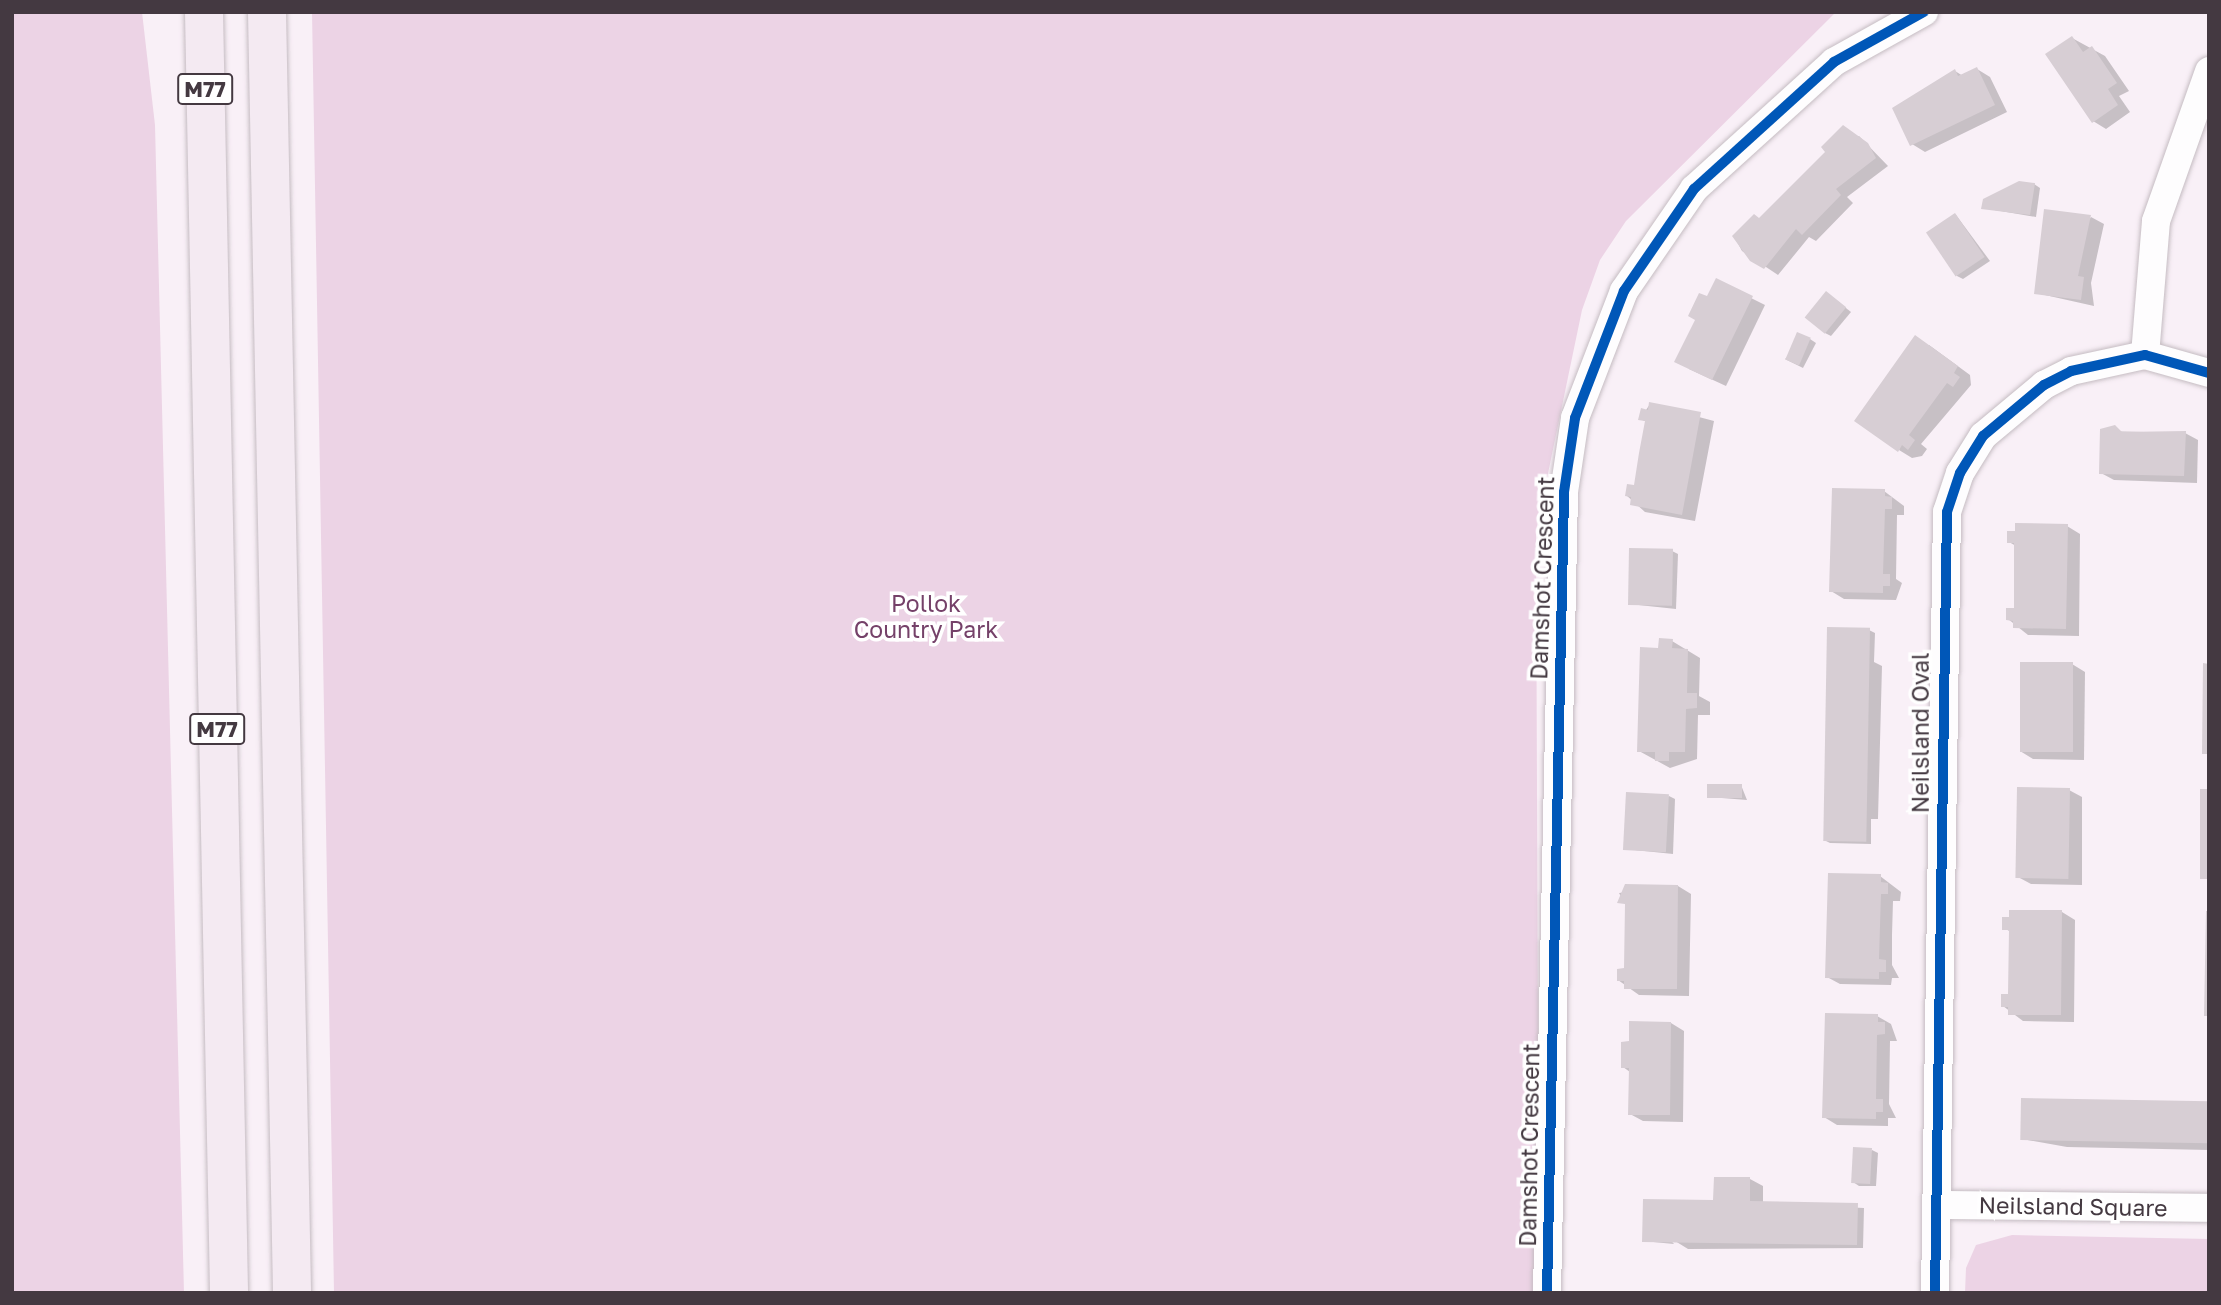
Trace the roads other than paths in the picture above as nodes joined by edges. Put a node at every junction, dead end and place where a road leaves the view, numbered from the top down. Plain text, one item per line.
1 (191, 12) edge
2 (204, 12) edge
3 (267, 12) edge
4 (1924, 12) edge
5 (1867, 26) edge
6 (2209, 71) edge
7 (206, 166) junction
8 (2145, 355) junction
9 (2209, 373) edge
10 (1938, 1205) junction
11 (2209, 1208) edge
12 (229, 1293) edge
13 (292, 1293) edge
14 (1547, 1293) edge
15 (1935, 1293) edge

1 - 7 highway
2 - 7 highway, M77
3 - 13 highway, M77
4 - 5 street, Damshot Crescent
5 - 14 street, Damshot Crescent
6 - 8 street
7 - 12 highway, M77
8 - 9 street, Neilsland Oval
8 - 10 street, Neilsland Oval
10 - 11 street, Neilsland Square
10 - 15 street, Neilsland Oval

